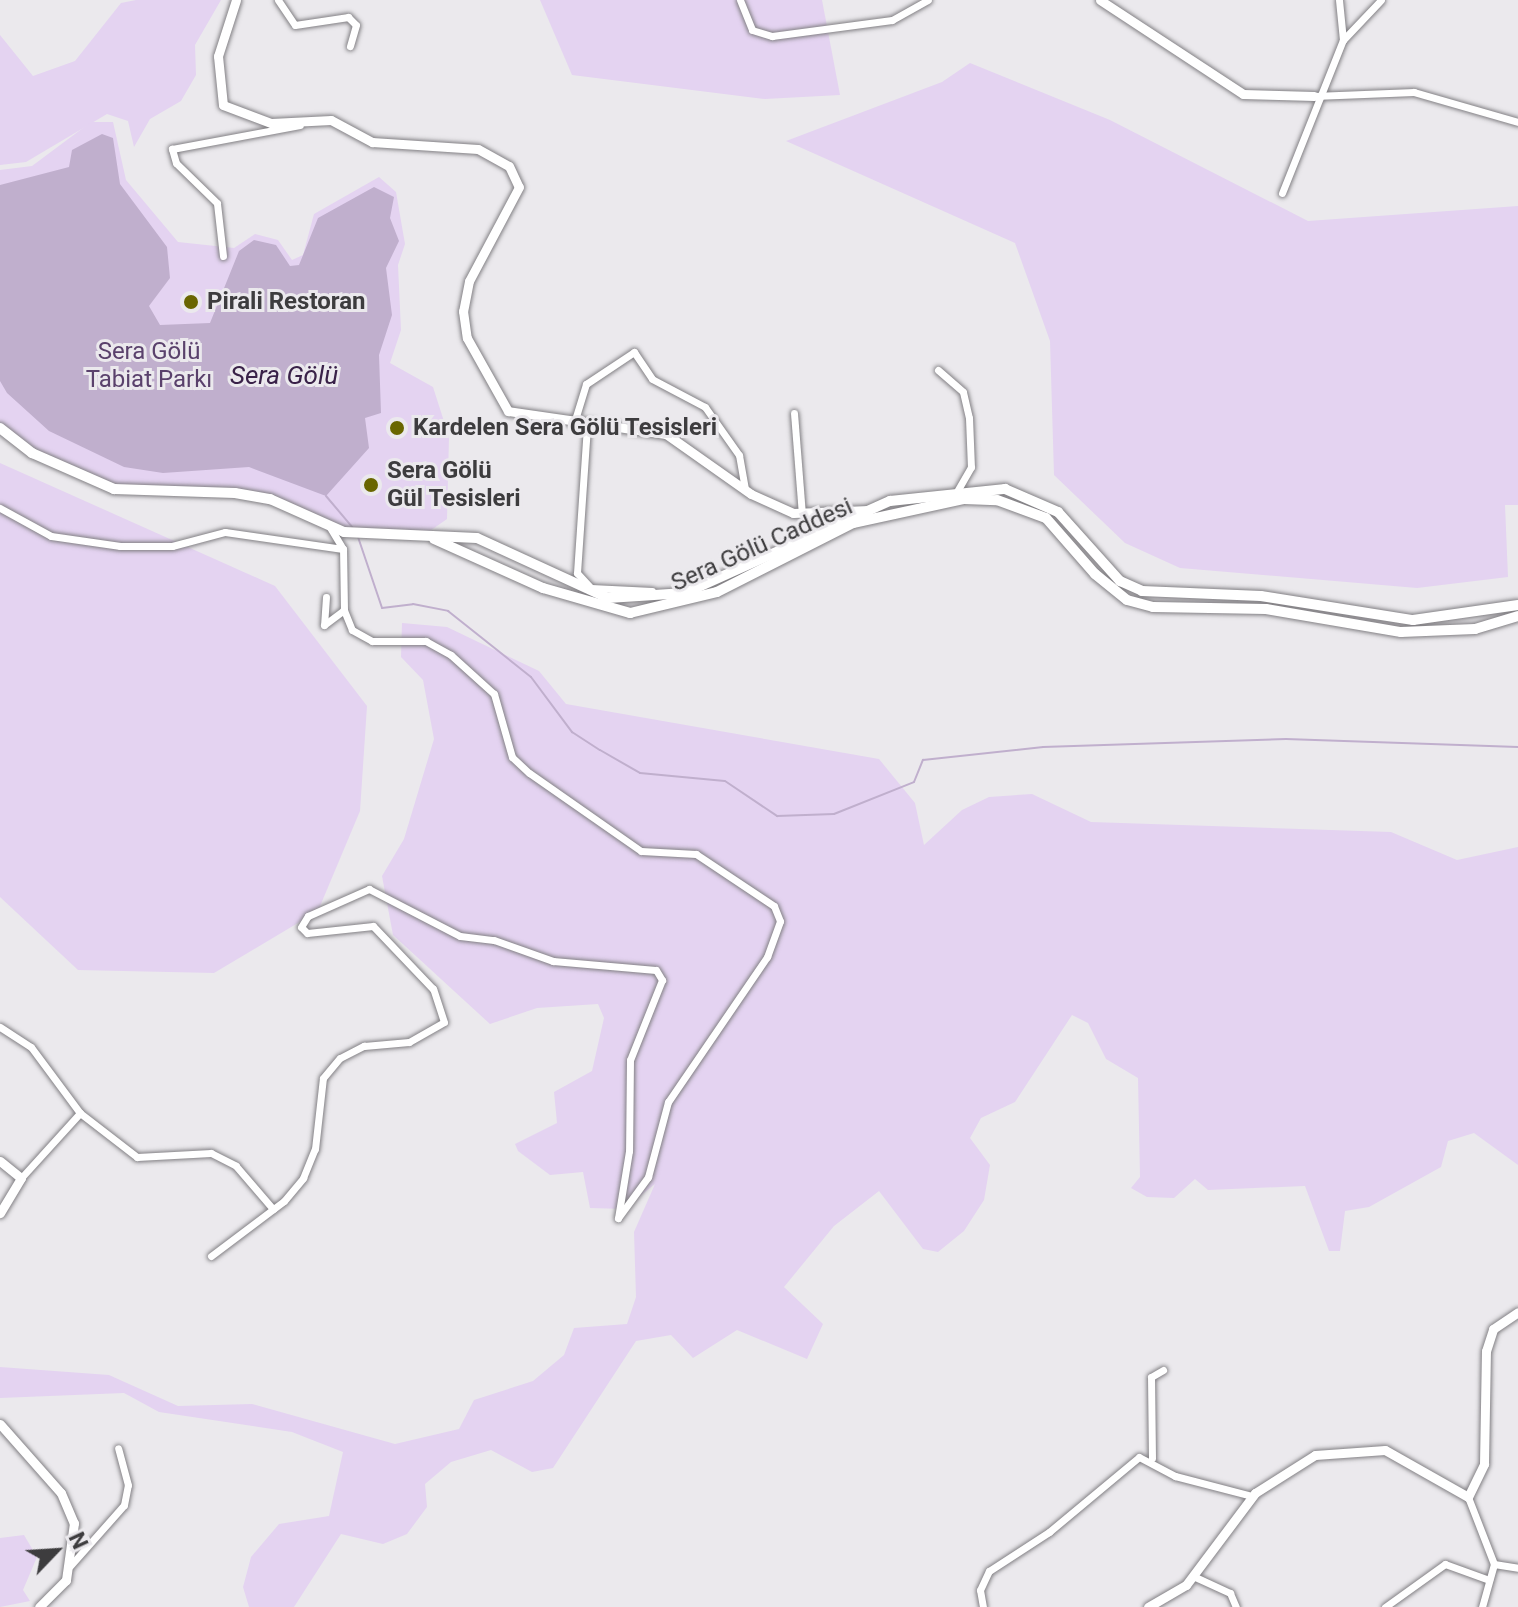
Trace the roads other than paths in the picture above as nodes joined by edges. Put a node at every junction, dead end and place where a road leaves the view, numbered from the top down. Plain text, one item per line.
1 (236, 0) edge
2 (278, 0) edge
3 (740, 0) edge
4 (928, 0) edge
5 (1100, 0) edge
6 (1339, 0) edge
7 (1381, 0) edge
8 (1343, 40) junction
9 (350, 46) dead end
10 (1314, 96) junction
11 (1518, 122) edge
12 (300, 125) junction
13 (1282, 193) dead end
14 (223, 256) dead end
15 (938, 370) dead end
16 (794, 413) dead end
17 (574, 425) junction
18 (587, 426) junction
19 (0, 428) edge
20 (745, 490) junction
21 (958, 490) junction
22 (951, 502) junction
23 (0, 508) edge
24 (865, 509) junction
25 (802, 514) junction
26 (884, 514) junction
27 (329, 526) junction
28 (424, 535) junction
29 (343, 549) junction
30 (717, 592) junction
31 (685, 593) junction
32 (326, 597) dead end
33 (1518, 605) edge
34 (344, 610) junction
35 (1518, 616) edge
36 (0, 1027) edge
37 (80, 1113) junction
38 (0, 1161) edge
39 (21, 1178) junction
40 (273, 1209) junction
41 (0, 1213) edge
42 (211, 1256) dead end
43 (1518, 1312) edge
44 (1163, 1370) dead end
45 (0, 1424) edge
46 (118, 1448) dead end
47 (1152, 1458) junction
48 (1252, 1496) junction
49 (1468, 1497) junction
50 (1494, 1564) junction
51 (70, 1566) junction
52 (1518, 1568) edge
53 (1193, 1576) junction
54 (1489, 1580) junction
55 (39, 1607) edge
56 (983, 1607) edge
57 (1148, 1607) edge
58 (1236, 1607) edge
59 (1385, 1607) edge
60 (1482, 1607) edge

1 - 12 street
2 - 9 street
3 - 4 street
5 - 10 street
6 - 8 street
7 - 8 street
8 - 10 street
10 - 11 street
10 - 13 street
12 - 14 street
12 - 17 street
15 - 21 street
16 - 25 street
17 - 18 street
17 - 20 street
18 - 20 street
18 - 31 street
19 - 27 main road, Sera Gölü Caddesi
20 - 25 street
21 - 22 street
21 - 24 main road, Sera Gölü Caddesi
21 - 33 main road, Sera Gölü Caddesi
22 - 26 main road, Sera Gölü Caddesi
22 - 35 main road, Sera Gölü Caddesi
23 - 29 street
24 - 25 street
24 - 26 street
24 - 31 main road, Sera Gölü Caddesi
26 - 30 main road, Sera Gölü Caddesi
27 - 28 main road, Sera Gölü Caddesi
27 - 29 street
28 - 30 main road, Sera Gölü Caddesi
28 - 31 main road, Sera Gölü Caddesi
29 - 34 street
30 - 31 street
32 - 34 street
34 - 40 street
36 - 37 street
37 - 39 street
37 - 40 street
38 - 39 street
39 - 41 street
40 - 42 street
43 - 49 street
44 - 47 street
45 - 51 street
46 - 51 street
47 - 48 street
47 - 56 street
48 - 49 street
48 - 53 street
49 - 50 street
50 - 52 street
50 - 54 street
51 - 55 street
53 - 57 street
53 - 58 street
54 - 59 street
54 - 60 street

